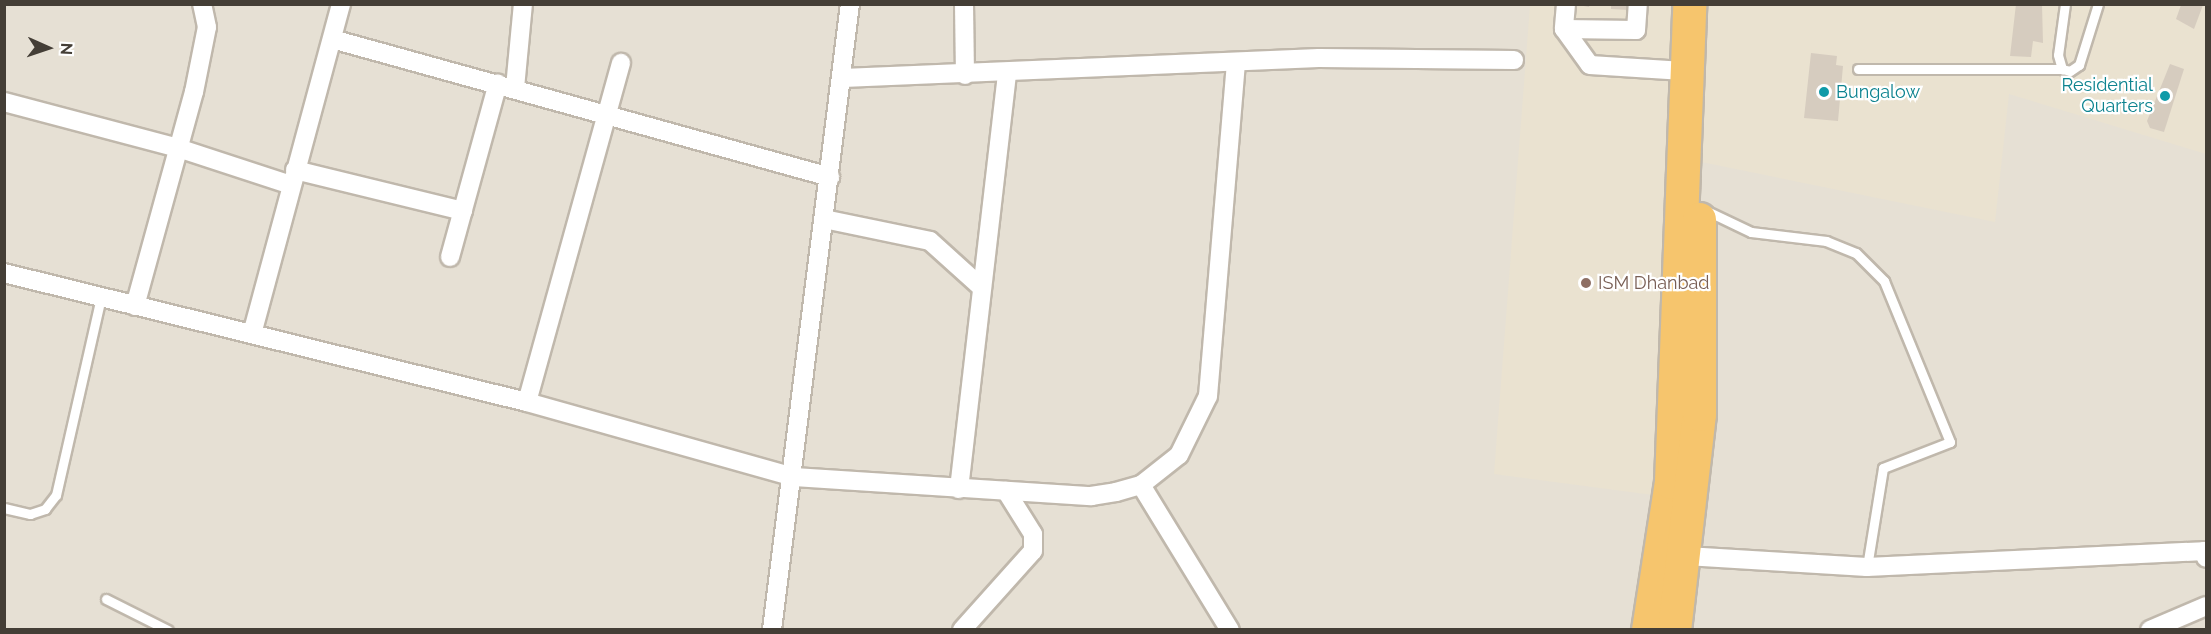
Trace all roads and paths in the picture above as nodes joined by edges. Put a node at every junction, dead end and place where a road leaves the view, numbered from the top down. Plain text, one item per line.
1 (341, 4) edge
2 (523, 4) edge
3 (850, 4) edge
4 (964, 4) edge
5 (1566, 4) edge
6 (1638, 4) edge
7 (1689, 4) edge
8 (1709, 4) edge
9 (2066, 4) edge
10 (2098, 4) edge
11 (205, 6) edge
12 (1564, 29) junction
13 (332, 39) junction
14 (1514, 60) dead end
15 (1236, 62) junction
16 (621, 63) dead end
17 (1858, 69) dead end
18 (2062, 69) junction
19 (1684, 71) junction
20 (1007, 74) junction
21 (965, 75) junction
22 (843, 78) junction
23 (506, 86) junction
24 (4, 102) edge
25 (608, 112) junction
26 (178, 148) junction
27 (293, 177) junction
28 (830, 177) junction
29 (1699, 207) junction
30 (463, 211) junction
31 (824, 219) junction
32 (450, 257) dead end
33 (4, 273) edge
34 (982, 288) junction
35 (100, 297) junction
36 (135, 306) junction
37 (252, 334) junction
38 (527, 402) junction
39 (794, 477) junction
40 (1140, 485) junction
41 (959, 489) junction
42 (1006, 492) junction
43 (4, 508) edge
44 (1686, 556) junction
45 (2206, 558) edge
46 (1867, 567) junction
47 (106, 599) dead end
48 (2206, 606) edge
49 (168, 630) edge
50 (772, 630) edge
51 (962, 630) edge
52 (1230, 630) edge
53 (1648, 630) edge
54 (1674, 630) edge
55 (2150, 630) edge

1 - 13 street
2 - 23 street
3 - 22 street
4 - 21 street
5 - 12 street
6 - 12 street
7 - 19 highway
8 - 29 highway
9 - 18 lane
10 - 18 lane
11 - 26 street
12 - 19 street
13 - 23 street
13 - 27 street
14 - 15 street
15 - 20 street
15 - 40 street
16 - 25 street
17 - 18 lane
19 - 53 highway
20 - 21 street
20 - 34 street
21 - 22 street
22 - 28 street
23 - 25 street
23 - 30 street
24 - 26 street
25 - 28 street
25 - 38 street
26 - 27 street
26 - 36 street
27 - 30 street
27 - 37 street
28 - 31 street
29 - 44 highway
29 - 46 lane
30 - 32 street
31 - 34 street
31 - 39 street
33 - 35 street
34 - 41 street
35 - 36 street
35 - 43 lane
36 - 37 street
37 - 38 street
38 - 39 street
39 - 41 street
39 - 50 street
40 - 42 street
40 - 52 street
41 - 42 street
42 - 51 street
44 - 46 street
44 - 54 highway
45 - 46 street
47 - 49 lane
48 - 55 street

